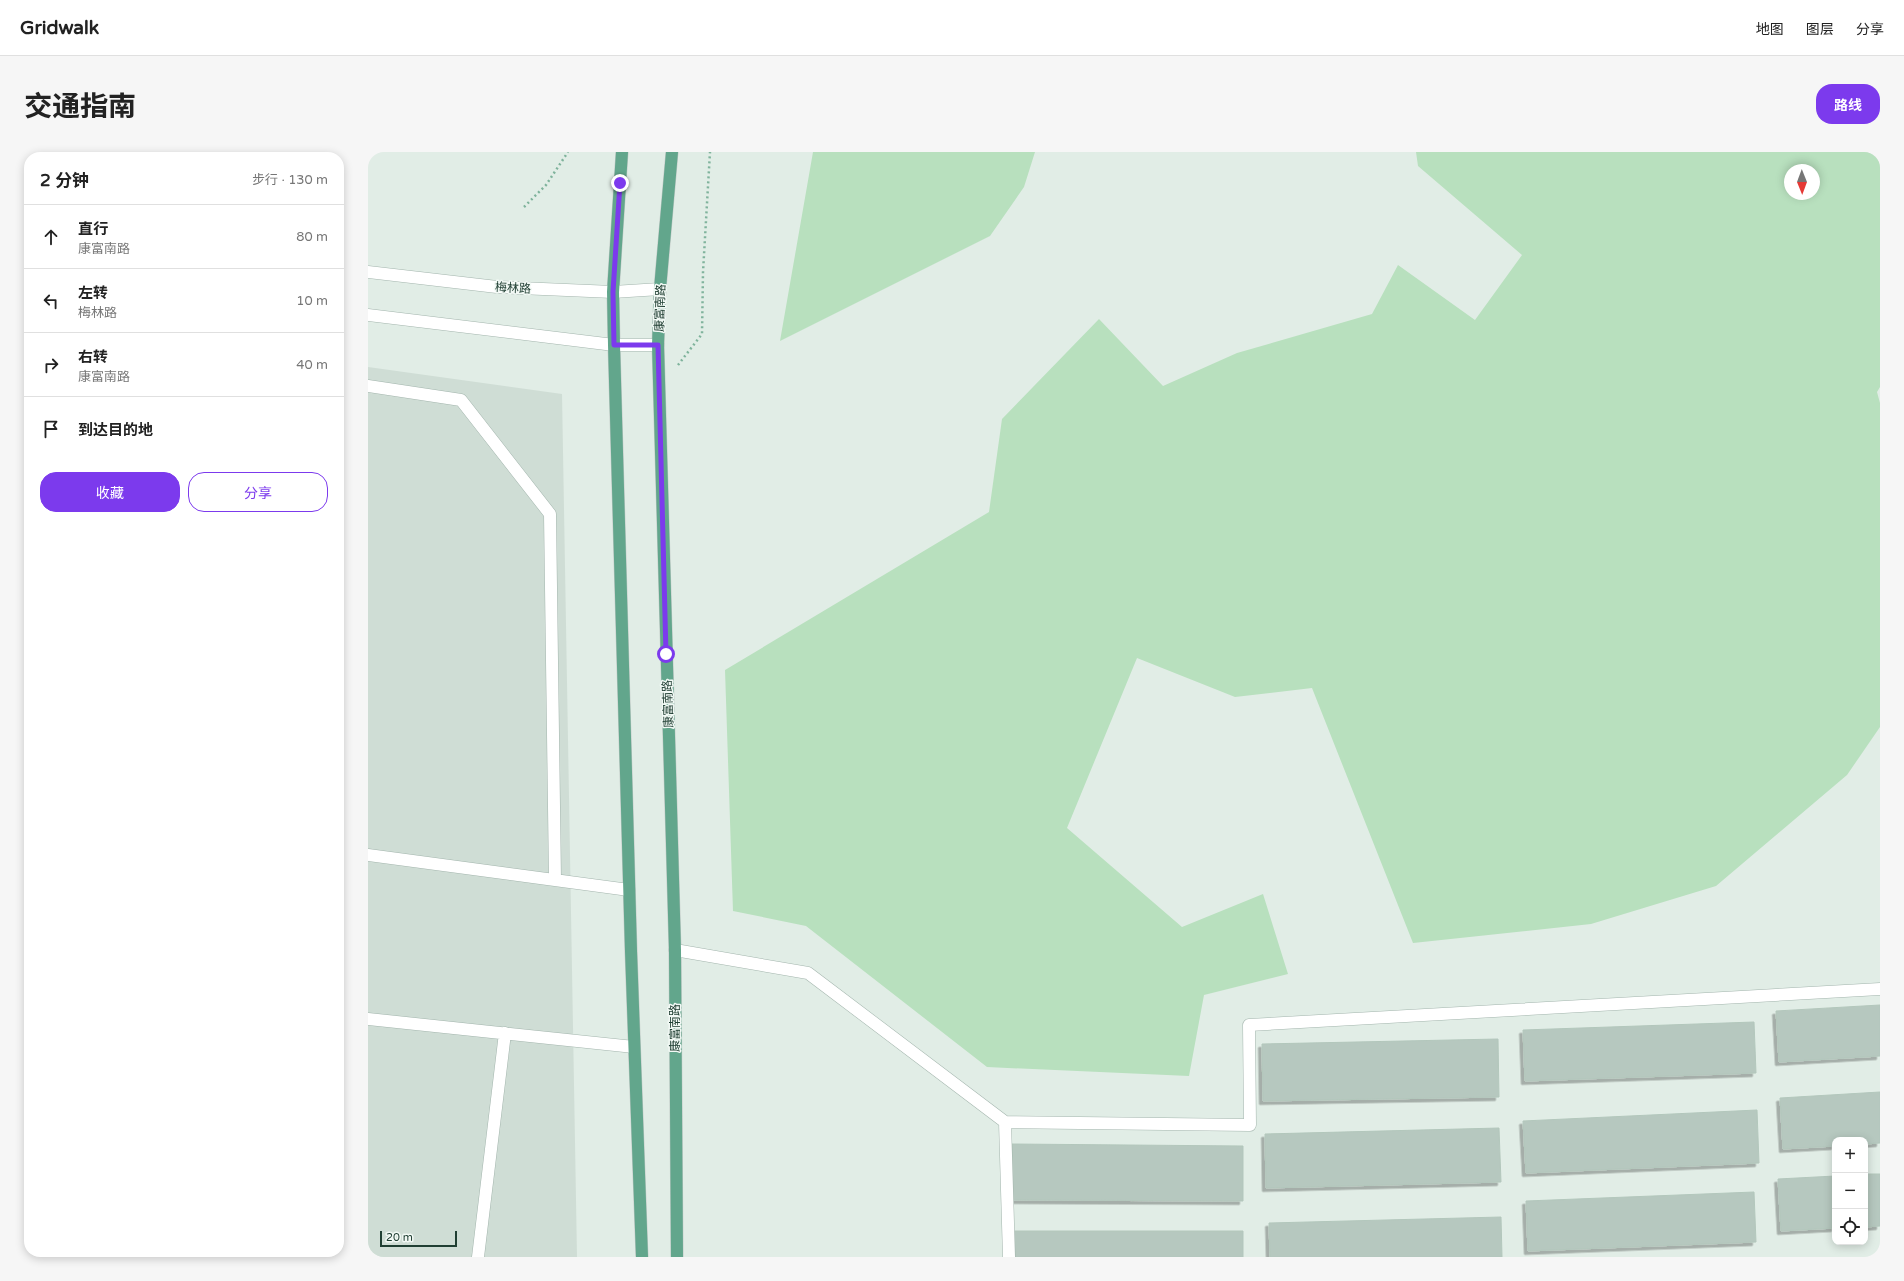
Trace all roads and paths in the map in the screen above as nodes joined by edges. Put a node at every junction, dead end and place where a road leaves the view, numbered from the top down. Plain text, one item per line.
1 (568, 152) edge
2 (622, 152) edge
3 (672, 152) edge
4 (710, 152) edge
5 (524, 207) dead end
6 (368, 272) edge
7 (660, 290) junction
8 (613, 292) junction
9 (368, 315) edge
10 (614, 345) junction
11 (658, 345) junction
12 (368, 386) edge
13 (659, 389) junction
14 (368, 855) edge
15 (555, 880) junction
16 (629, 890) junction
17 (675, 950) junction
18 (1880, 989) edge
19 (368, 1019) edge
20 (505, 1033) junction
21 (634, 1047) junction
22 (1005, 1122) junction
23 (478, 1257) edge
24 (642, 1257) edge
25 (677, 1257) edge
26 (1009, 1257) edge

1 - 5 path
2 - 8 main road
3 - 7 main road, 康富南路
4 - 13 path
6 - 8 street, 梅林路
7 - 8 street, 梅林路
7 - 11 main road, 康富南路
8 - 10 main road
9 - 10 street
10 - 11 street
10 - 16 main road
11 - 13 main road, 康富南路
12 - 15 street
13 - 17 main road, 康富南路
14 - 15 street
15 - 16 street
16 - 21 main road
17 - 22 street
17 - 25 main road, 康富南路
18 - 22 street
19 - 20 street
20 - 21 street
20 - 23 street
21 - 24 main road
22 - 26 street

